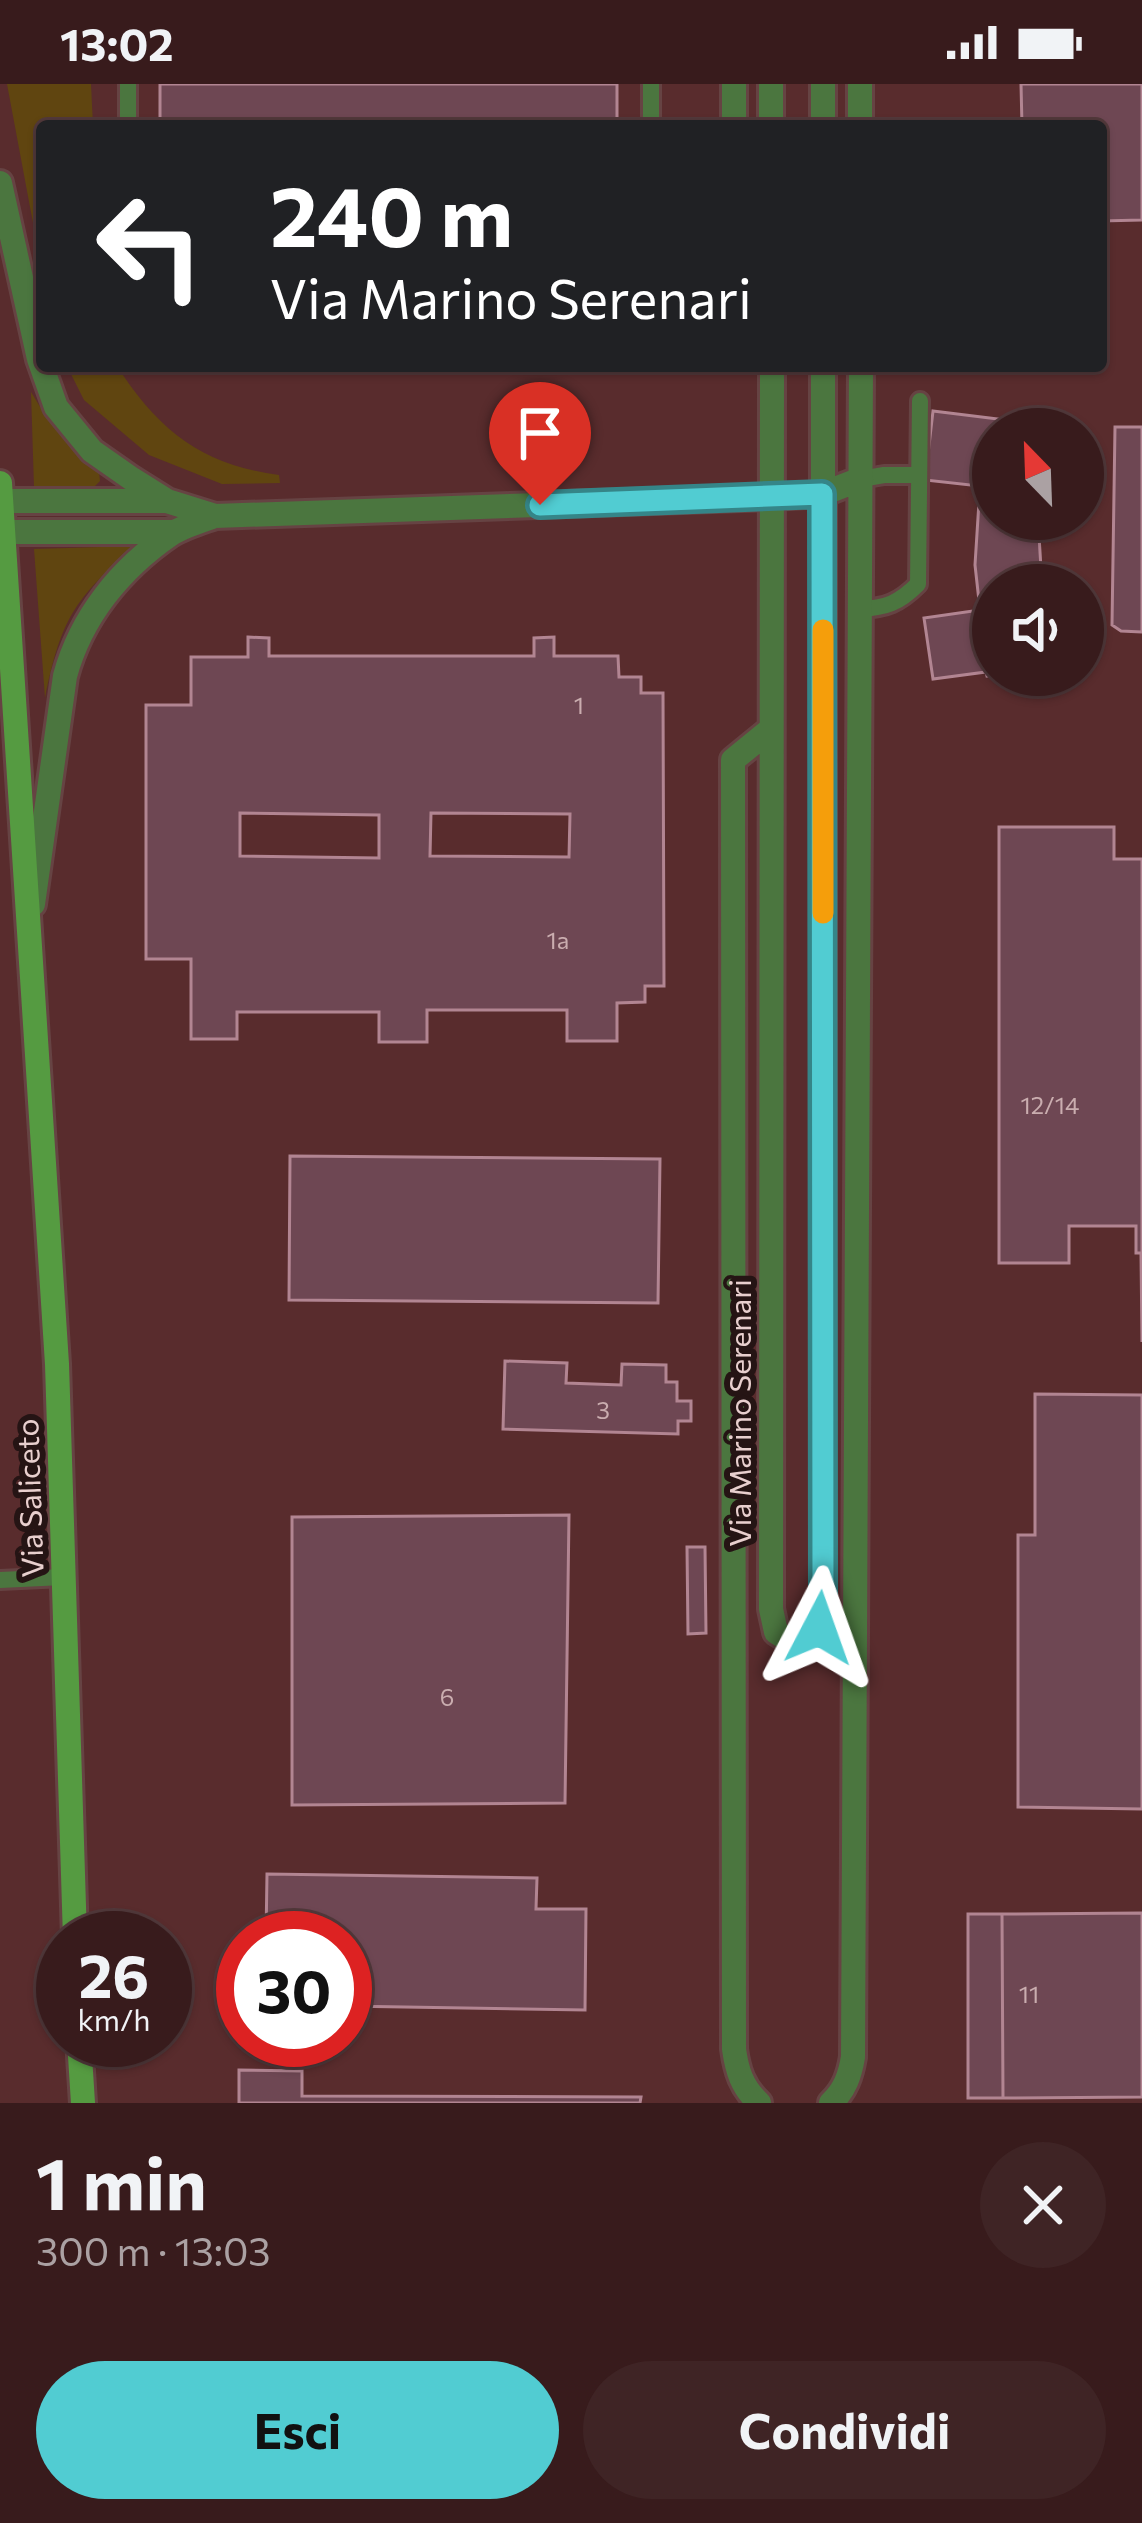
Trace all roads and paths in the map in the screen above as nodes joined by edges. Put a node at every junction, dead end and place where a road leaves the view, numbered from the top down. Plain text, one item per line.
1 (128, 84) edge
2 (651, 84) edge
3 (734, 84) edge
4 (771, 84) edge
5 (824, 84) edge
6 (860, 84) edge
7 (128, 120) edge
8 (651, 120) edge
9 (734, 120) edge
10 (771, 120) edge
11 (823, 120) edge
12 (860, 120) edge
13 (0, 183) edge
14 (36, 345) edge
15 (44, 372) edge
16 (772, 372) edge
17 (823, 372) edge
18 (861, 372) edge
19 (920, 401) dead end
20 (919, 475) junction
21 (861, 479) junction
22 (0, 483) edge
23 (822, 494) junction
24 (772, 497) junction
25 (0, 501) edge
26 (167, 501) junction
27 (215, 516) junction
28 (2, 532) edge
29 (174, 532) junction
30 (860, 609) junction
31 (0, 688) edge
32 (823, 712) junction
33 (860, 712) junction
34 (771, 729) junction
35 (16, 732) junction
36 (28, 936) junction
37 (733, 936) junction
38 (771, 937) junction
39 (859, 953) junction
40 (823, 954) junction
41 (733, 1207) junction
42 (771, 1207) junction
43 (857, 1249) junction
44 (823, 1250) junction
45 (770, 1468) junction
46 (733, 1469) junction
47 (63, 1577) junction
48 (0, 1580) edge
49 (74, 1911) edge
50 (81, 2067) edge
51 (83, 2103) edge
52 (759, 2103) edge
53 (831, 2103) edge

1 - 7 lane
2 - 8 lane
3 - 9 street
4 - 10 street
5 - 11 street
6 - 12 street
13 - 14 street
15 - 26 street
16 - 24 street, Via Marino Serenari
17 - 23 street, Via Marino Serenari
18 - 21 street
19 - 20 lane
20 - 21 lane
20 - 30 lane
21 - 23 street
21 - 30 street
22 - 25 main road, Via Saliceto
23 - 24 street
23 - 32 street, Via Marino Serenari
24 - 27 street
24 - 34 street, Via Marino Serenari
25 - 26 street
25 - 28 main road, Via Saliceto
26 - 27 street
27 - 29 street
28 - 29 street
28 - 35 main road, Via Saliceto
29 - 36 street
30 - 33 street
31 - 35 street
32 - 33 street
32 - 40 street, Via Marino Serenari
33 - 39 street
34 - 37 street, Via Marino Serenari
34 - 38 street, Via Marino Serenari
35 - 36 main road, Via Saliceto
36 - 47 main road, Via Saliceto
37 - 38 street
37 - 41 street, Via Marino Serenari
38 - 42 street, Via Marino Serenari
39 - 40 street
39 - 43 street
40 - 44 street, Via Marino Serenari
41 - 42 street
41 - 46 street, Via Marino Serenari
42 - 45 street, Via Marino Serenari
43 - 44 street
43 - 53 street
44 - 45 street, Via Marino Serenari
45 - 46 street
46 - 52 street, Via Marino Serenari
47 - 48 lane
47 - 49 main road, Via Saliceto
50 - 51 main road

